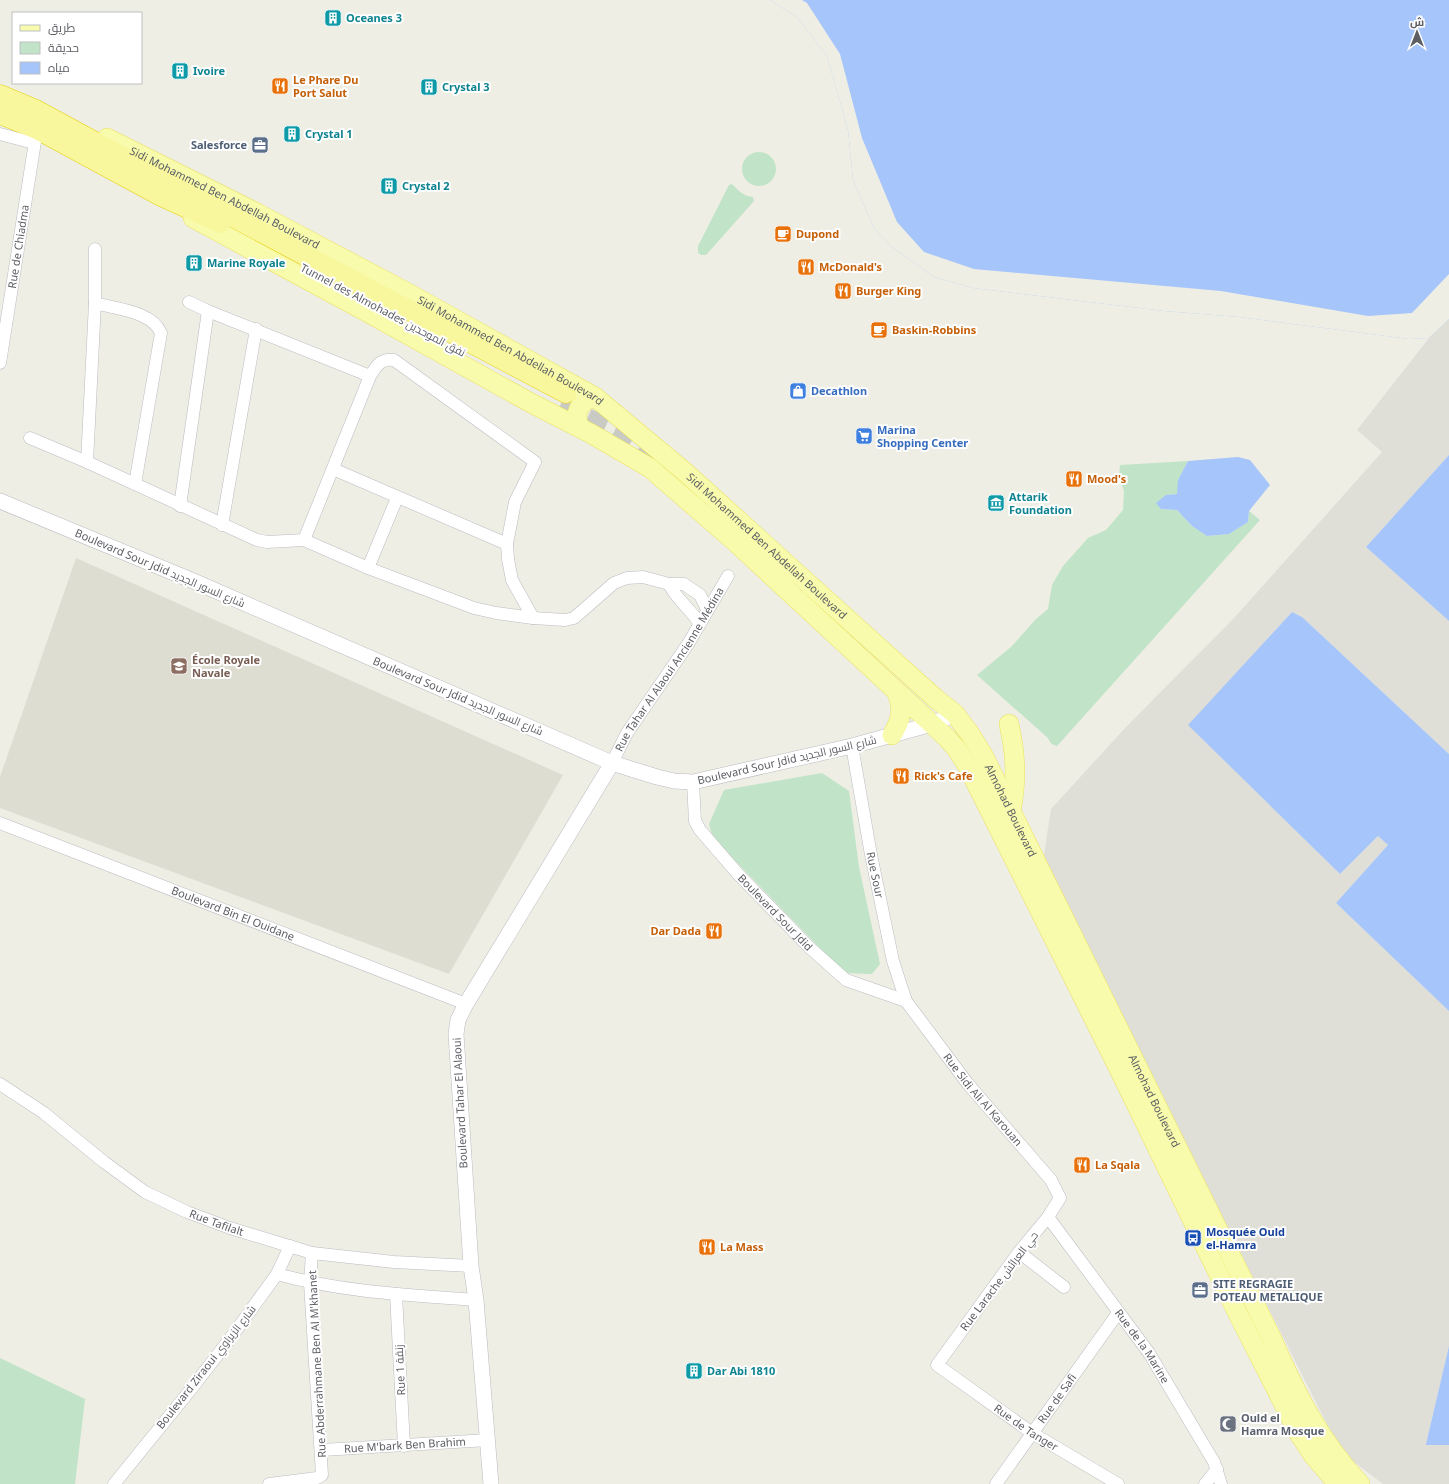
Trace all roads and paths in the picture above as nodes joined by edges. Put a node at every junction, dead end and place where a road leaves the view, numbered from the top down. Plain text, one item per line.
1 (0, 85) edge
2 (0, 95) edge
3 (0, 114) edge
4 (0, 134) edge
5 (35, 136) junction
6 (165, 189) junction
7 (95, 249) dead end
8 (189, 302) dead end
9 (95, 303) junction
10 (208, 311) junction
11 (256, 329) junction
12 (0, 363) edge
13 (370, 376) junction
14 (563, 400) tunnel mouth
15 (599, 400) junction
16 (585, 430) junction
17 (30, 438) dead end
18 (87, 462) junction
19 (333, 469) junction
20 (135, 484) junction
21 (397, 498) junction
22 (0, 501) edge
23 (180, 506) junction
24 (222, 525) junction
25 (304, 540) junction
26 (507, 544) junction
27 (368, 568) junction
28 (728, 576) dead end
29 (669, 584) junction
30 (707, 609) junction
31 (533, 618) junction
32 (699, 622) junction
33 (897, 692) junction
34 (954, 714) junction
35 (932, 724) junction
36 (1009, 724) dead end
37 (892, 735) junction
38 (852, 746) junction
39 (612, 763) junction
40 (693, 782) junction
41 (1011, 811) junction
42 (0, 823) edge
43 (906, 1001) junction
44 (466, 1004) junction
45 (1126, 1063) junction
46 (0, 1084) edge
47 (1060, 1198) joint
48 (1048, 1217) junction
49 (290, 1246) junction
50 (1019, 1252) junction
51 (312, 1253) junction
52 (471, 1266) junction
53 (277, 1274) junction
54 (310, 1283) junction
55 (1064, 1287) dead end
56 (396, 1294) junction
57 (476, 1300) junction
58 (1118, 1313) junction
59 (937, 1365) joint
60 (1032, 1432) junction
61 (488, 1440) junction
62 (404, 1446) junction
63 (322, 1450) junction
64 (1217, 1469) junction
65 (114, 1484) edge
66 (269, 1484) edge
67 (491, 1484) edge
68 (996, 1484) edge
69 (1118, 1484) edge
70 (1205, 1484) edge
71 (1221, 1484) edge
72 (1338, 1484) edge
73 (1360, 1484) edge

1 - 15 main road, Sidi Mohammed Ben Abdellah Boulevard
2 - 6 highway
3 - 5 highway
4 - 5 street
5 - 6 highway
5 - 12 street, Rue de Chiadma
6 - 14 highway, Tunnel des Almohades نفق الموحدين
6 - 16 main road, Sidi Mohammed Ben Abdellah Boulevard
7 - 9 street
8 - 10 street
9 - 18 street
9 - 20 street
10 - 11 street
10 - 23 street
11 - 13 street
11 - 24 street
13 - 19 street
13 - 26 street
15 - 16 main road
15 - 16 main road
15 - 34 main road, Sidi Mohammed Ben Abdellah Boulevard
16 - 33 main road, Sidi Mohammed Ben Abdellah Boulevard
17 - 18 street
18 - 20 street
19 - 21 street
19 - 25 street
20 - 23 street
21 - 26 street
21 - 27 street
22 - 39 street, Boulevard Sour Jdid شارع السور الجديد
23 - 24 street
24 - 25 street
25 - 27 street
26 - 31 street
27 - 31 street
28 - 30 street, Rue Tahar Al Alaoui Ancienne Médina
29 - 30 street
29 - 31 street
29 - 32 street
30 - 32 street, Rue Tahar Al Alaoui Ancienne Médina
32 - 39 street, Rue Tahar Al Alaoui Ancienne Médina
33 - 35 main road, Sidi Mohammed Ben Abdellah Boulevard
33 - 37 main road
34 - 35 street, Boulevard Sour Jdid شارع السور الجديد
34 - 41 main road, Almohad Boulevard
35 - 37 street, Boulevard Sour Jdid شارع السور الجديد
35 - 45 main road, Almohad Boulevard
36 - 41 main road
37 - 38 street, Boulevard Sour Jdid شارع السور الجديد
38 - 40 street, Boulevard Sour Jdid شارع السور الجديد
38 - 43 street, Rue Sour
39 - 40 street, Boulevard Sour Jdid شارع السور الجديد
39 - 44 street, Boulevard Tahar El Alaoui
40 - 43 street, Boulevard Sour Jdid
41 - 45 main road, Almohad Boulevard
42 - 44 street, Boulevard Bin El Ouidane
43 - 47 street, Rue Sidi Ali Al Karouan
44 - 52 street, Boulevard Tahar El Alaoui
45 - 72 main road, Almohad Boulevard
45 - 73 main road, Almohad Boulevard
46 - 49 street, Rue Tafilalt
47 - 48 street, Rue Larache حي العرائش
48 - 50 street, Rue Larache حي العرائش
48 - 58 street, Rue de la Marine
49 - 51 street, Rue Tafilalt
49 - 53 street, Boulevard Ziraoui شارع الزيراوي
50 - 55 street
50 - 59 street, Rue Larache حي العرائش
51 - 52 street, Rue Tafilalt
51 - 54 street, Rue Abderrahmane Ben Al M'khanet
52 - 57 street, Boulevard Tahar El Alaoui
53 - 54 street
53 - 65 street, Boulevard Ziraoui شارع الزيراوي
54 - 56 street
54 - 63 street, Rue Abderrahmane Ben Al M'khanet
56 - 57 street
56 - 62 street, Rue 1 زنقة
57 - 61 street, Boulevard Tahar El Alaoui
58 - 60 street, Rue de Safi
58 - 64 street, Rue de la Marine
59 - 60 street, Rue de Tanger
60 - 68 street, Rue de Safi
60 - 69 street, Rue de Tanger
61 - 62 street, Rue M'bark Ben Brahim
61 - 67 street, Boulevard Tahar El Alaoui
62 - 63 street, Rue M'bark Ben Brahim
63 - 66 street, Rue Abderrahmane Ben Al M'khanet
64 - 70 street
64 - 71 street, Rue de la Marine

